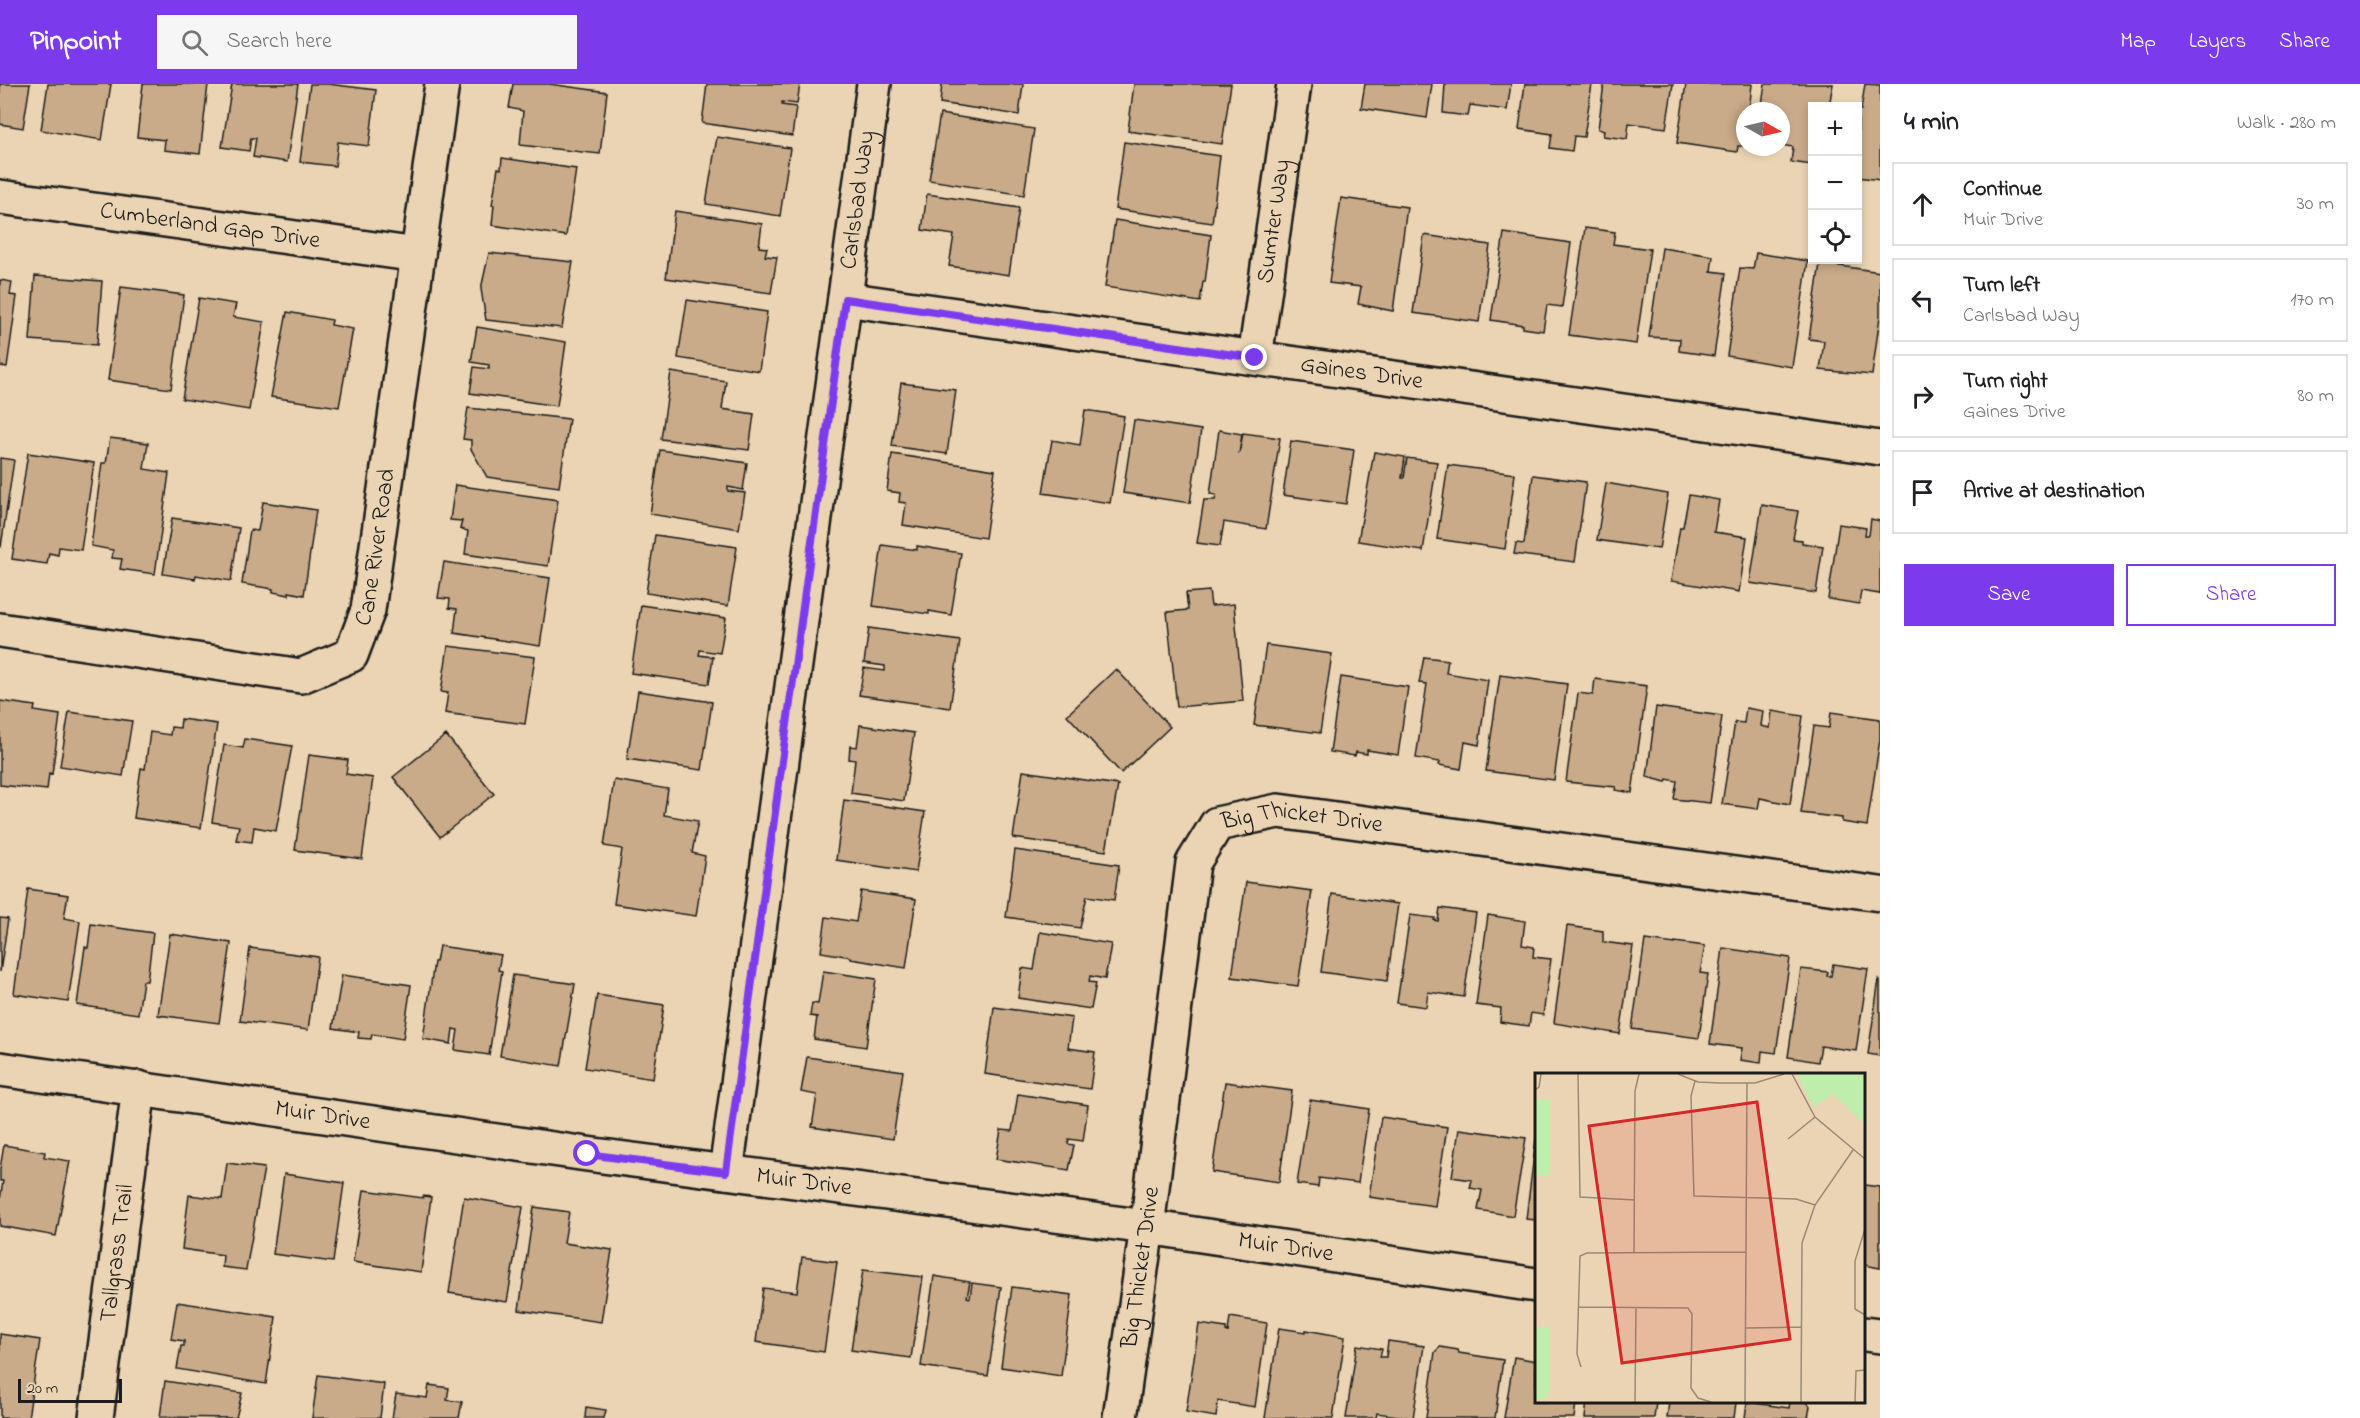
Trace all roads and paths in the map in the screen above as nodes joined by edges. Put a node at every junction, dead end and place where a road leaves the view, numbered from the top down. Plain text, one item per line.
1 (442, 84) edge
2 (874, 84) edge
3 (1294, 84) edge
4 (0, 197) edge
5 (418, 255) junction
6 (845, 299) junction
7 (1255, 358) junction
8 (1880, 448) edge
9 (0, 630) edge
10 (1880, 894) edge
11 (0, 1069) edge
12 (139, 1088) junction
13 (726, 1172) junction
14 (1147, 1227) junction
15 (1535, 1285) edge
16 (1865, 1334) edge
17 (1880, 1336) edge
18 (96, 1418) edge
19 (1120, 1418) edge

1 - 5 street, Cane River Road
2 - 6 street, Carlsbad Way
3 - 7 street, Sumter Way
4 - 5 street, Cumberland Gap Drive
5 - 9 street, Cane River Road
6 - 7 street, Gaines Drive
6 - 13 street, Carlsbad Way
7 - 8 street, Gaines Drive
10 - 14 street, Big Thicket Drive
11 - 12 street, Muir Drive
12 - 13 street, Muir Drive
12 - 18 street, Tallgrass Trail
13 - 14 street, Muir Drive
14 - 15 street, Muir Drive
14 - 19 street, Big Thicket Drive
16 - 17 street

